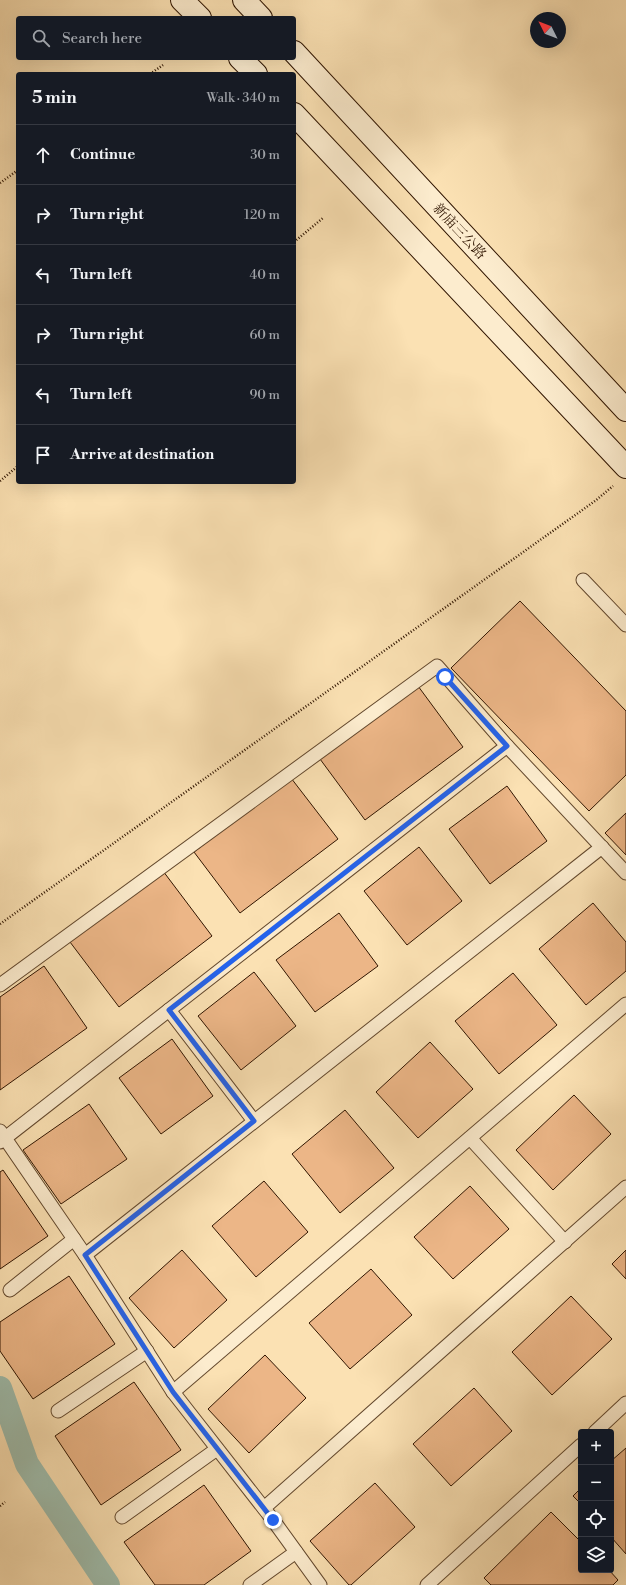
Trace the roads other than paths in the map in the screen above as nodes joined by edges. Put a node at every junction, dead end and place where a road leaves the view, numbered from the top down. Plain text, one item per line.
1 (182, 0) edge
2 (244, 0) edge
3 (198, 16) edge
4 (260, 16) edge
5 (296, 54) edge
6 (242, 60) edge
7 (254, 72) edge
8 (296, 116) edge
9 (626, 410) edge
10 (626, 467) edge
11 (583, 580) dead end
12 (626, 625) edge
13 (507, 746) junction
14 (602, 847) junction
15 (626, 873) edge
16 (0, 985) edge
17 (626, 1004) edge
18 (169, 1010) junction
19 (254, 1121) junction
20 (2, 1137) edge
21 (470, 1138) junction
22 (626, 1187) edge
23 (74, 1239) junction
24 (565, 1242) junction
25 (85, 1255) junction
26 (10, 1290) dead end
27 (147, 1351) junction
28 (173, 1392) junction
29 (626, 1404) edge
30 (58, 1411) dead end
31 (598, 1429) edge
32 (578, 1448) edge
33 (217, 1449) junction
34 (264, 1508) junction
35 (122, 1517) dead end
36 (296, 1552) junction
37 (250, 1585) edge
38 (320, 1585) edge
39 (427, 1585) edge

1 - 3 main road
2 - 4 main road
5 - 9 main road, 新庙三公路
6 - 7 main road
8 - 10 main road
11 - 12 lane
13 - 14 lane
13 - 16 lane
13 - 18 lane
14 - 15 lane
14 - 19 lane
17 - 21 lane
18 - 19 lane
18 - 20 lane
19 - 25 lane
20 - 23 lane
21 - 24 lane
21 - 28 lane
22 - 24 lane
23 - 25 lane
23 - 26 lane
24 - 34 lane
25 - 27 lane
27 - 28 lane
27 - 30 lane
28 - 33 lane
29 - 31 lane
32 - 39 lane
33 - 34 lane
33 - 35 lane
34 - 36 lane
36 - 37 lane
36 - 38 lane

